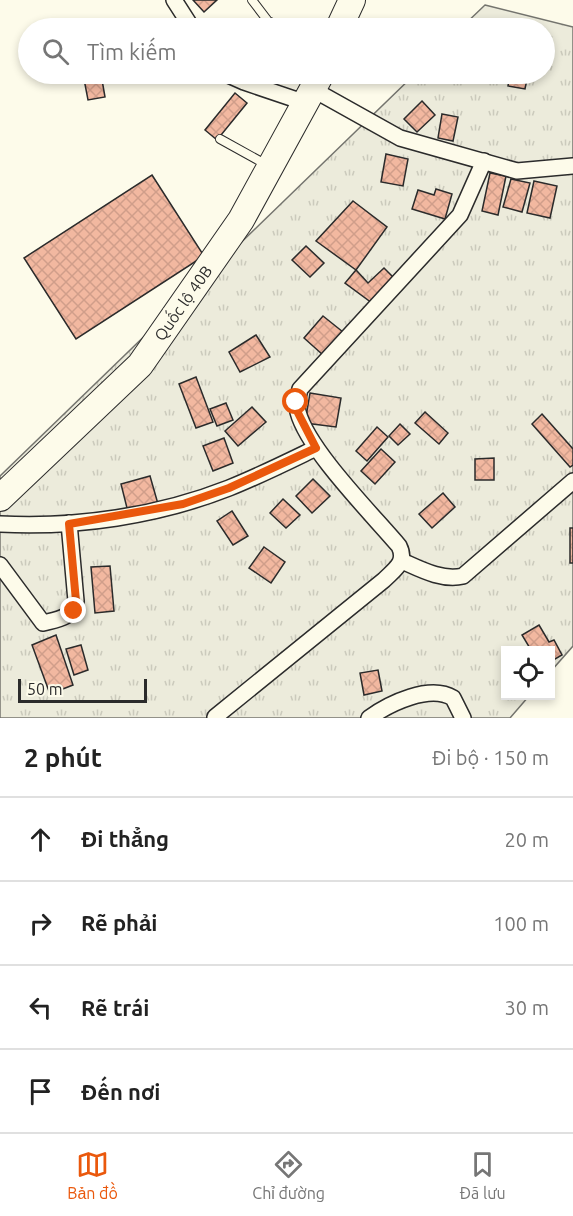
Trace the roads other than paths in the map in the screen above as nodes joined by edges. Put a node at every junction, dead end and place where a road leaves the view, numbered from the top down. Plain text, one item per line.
1 (174, 0) edge
2 (252, 0) edge
3 (352, 0) edge
4 (186, 18) edge
5 (266, 18) edge
6 (344, 18) edge
7 (264, 84) edge
8 (314, 89) edge
9 (220, 139) dead end
10 (483, 161) junction
11 (573, 166) edge
12 (271, 167) junction
13 (316, 448) junction
14 (573, 481) edge
15 (0, 498) edge
16 (0, 524) edge
17 (69, 524) junction
18 (402, 561) junction
19 (0, 565) edge
20 (215, 717) edge
21 (369, 718) edge
22 (464, 718) edge

1 - 4 street
2 - 5 lane
3 - 6 highway
7 - 8 street
8 - 10 street
8 - 12 highway, Quốc lộ 40B
9 - 12 lane
10 - 11 street
10 - 13 street
12 - 15 highway, Quốc lộ 40B
13 - 17 street
13 - 18 street
14 - 18 street
16 - 17 street
17 - 19 street
18 - 20 street
21 - 22 street

